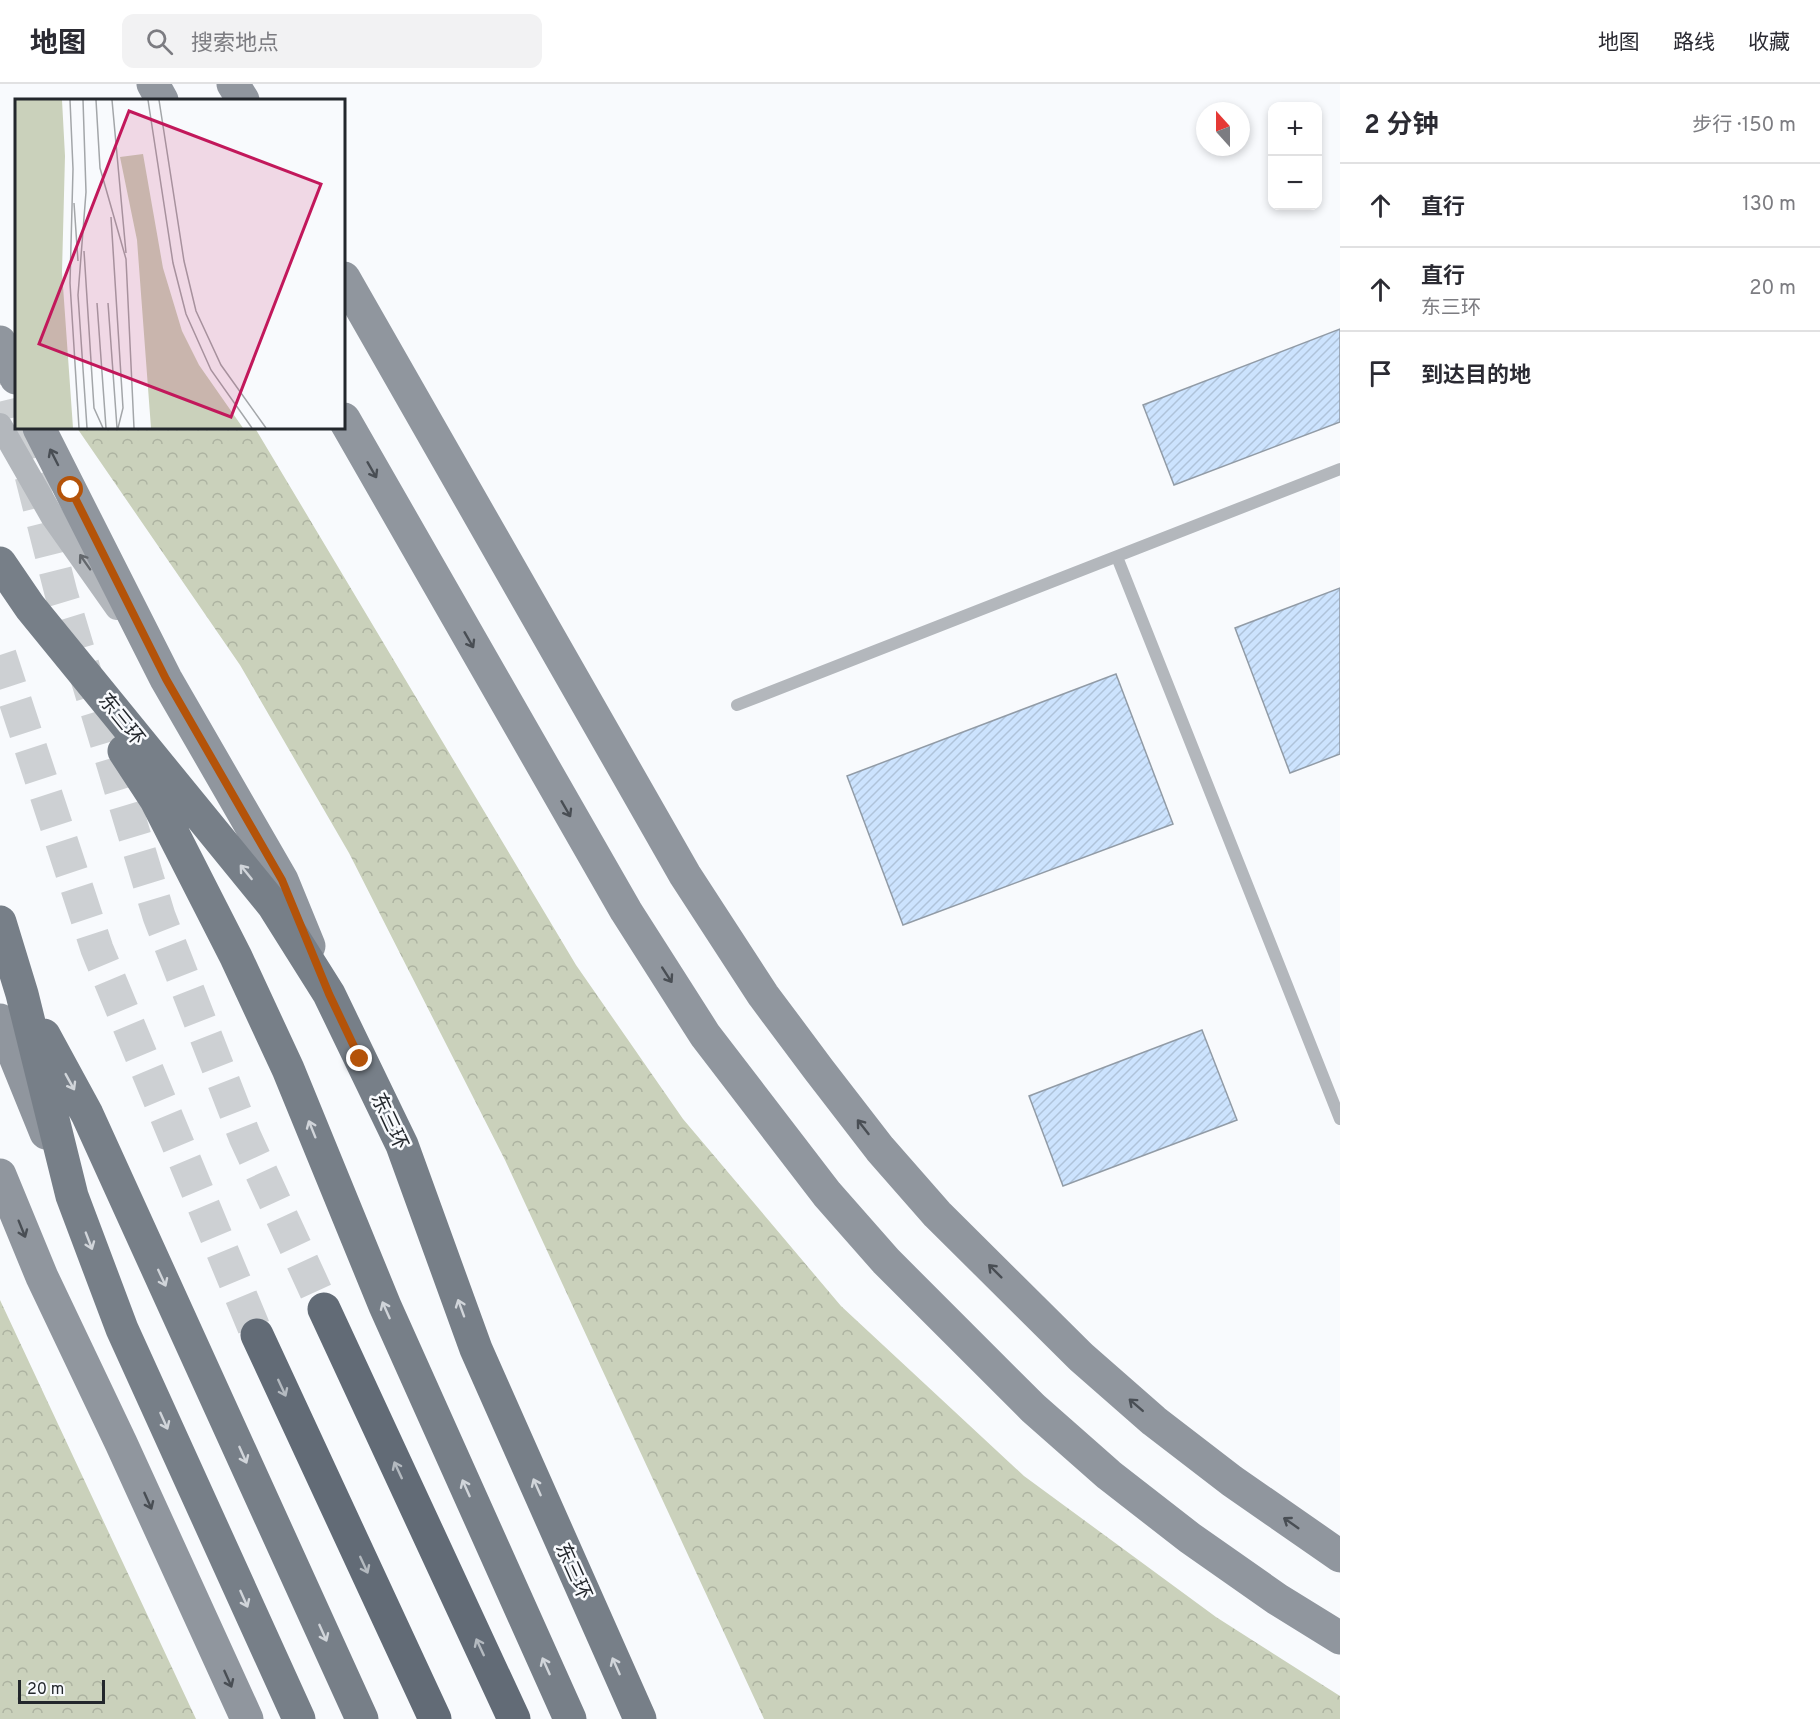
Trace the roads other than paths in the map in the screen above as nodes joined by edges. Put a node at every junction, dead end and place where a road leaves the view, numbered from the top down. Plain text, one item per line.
1 (153, 84) edge
2 (233, 84) edge
3 (161, 99) edge
4 (242, 99) edge
5 (345, 280) edge
6 (0, 342) edge
7 (15, 376) edge
8 (345, 421) edge
9 (0, 425) edge
10 (40, 429) edge
11 (1340, 470) edge
12 (1117, 557) junction
13 (0, 563) edge
14 (30, 607) junction
15 (166, 679) junction
16 (737, 705) dead end
17 (0, 922) edge
18 (22, 994) junction
19 (329, 994) junction
20 (0, 1020) edge
21 (1340, 1119) edge
22 (0, 1175) edge
23 (72, 1196) junction
24 (324, 1309) tunnel mouth
25 (257, 1335) tunnel mouth
26 (1340, 1556) edge
27 (1340, 1638) edge
28 (246, 1719) edge
29 (298, 1719) edge
30 (362, 1719) edge
31 (435, 1719) edge
32 (514, 1719) edge
33 (570, 1719) edge
34 (640, 1719) edge

1 - 3 street
2 - 4 street
26 -> 5 street
6 - 7 street
8 -> 27 street
15 -> 9 street
15 -> 10 street
11 - 12 lane
12 - 16 lane
12 - 21 lane
13 - 14 main road, 东三环
19 -> 14 main road, 东三环
33 -> 14 main road
15 - 19 street
17 - 18 main road
18 - 23 main road
18 -> 30 main road
34 -> 19 main road, 东三环
20 - 23 street
22 -> 28 street
23 -> 29 main road
32 -> 24 highway
25 -> 31 highway

